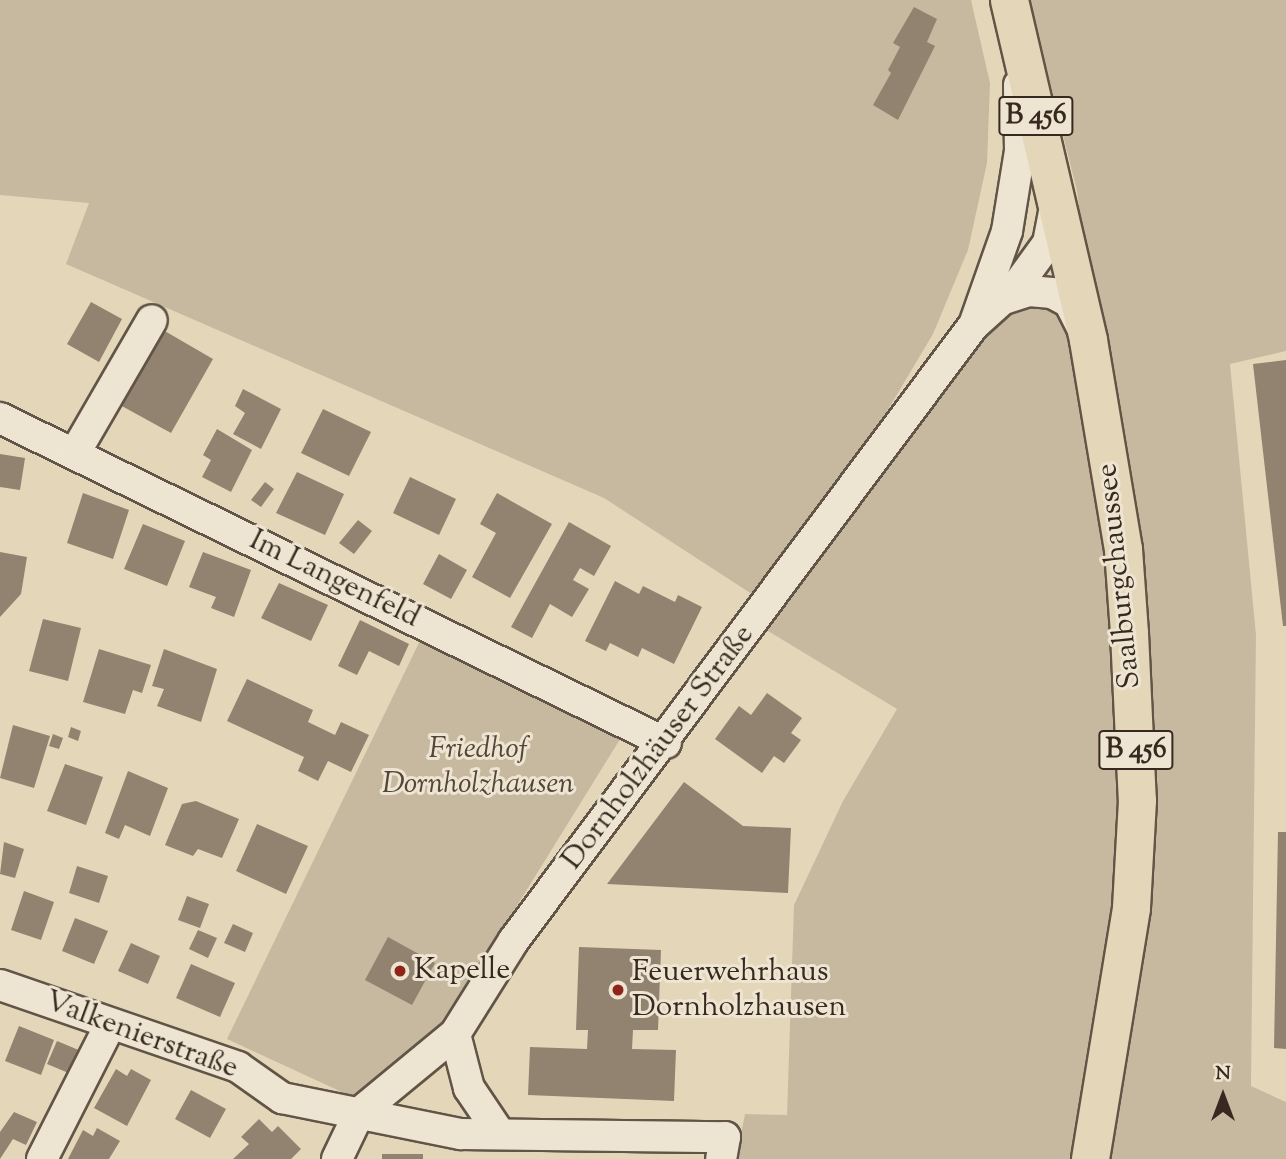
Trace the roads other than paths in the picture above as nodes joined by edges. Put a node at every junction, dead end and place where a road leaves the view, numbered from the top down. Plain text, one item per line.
1 (1014, 17) edge
2 (1055, 197) junction
3 (1004, 299) junction
4 (152, 320) dead end
5 (973, 326) junction
6 (1088, 340) junction
7 (0, 418) edge
8 (76, 452) junction
9 (666, 743) junction
10 (0, 985) edge
11 (109, 1027) junction
12 (455, 1034) junction
13 (359, 1113) junction
14 (500, 1134) junction
15 (723, 1148) edge
16 (42, 1159) edge
17 (337, 1159) edge
18 (360, 1159) edge
19 (1090, 1159) edge

1 - 2 main road, Saalburgchaussee / B 456
1 - 5 street, Dornholzhäuser Straße
2 - 3 street, Dornholzhäuser Straße
2 - 6 main road, Saalburgchaussee / B 456
3 - 5 street, Dornholzhäuser Straße
3 - 6 street, Dornholzhäuser Straße
4 - 8 street
5 - 9 street, Dornholzhäuser Straße
6 - 19 main road, Saalburgchaussee / B 456
7 - 8 street, Im Langenfeld
8 - 9 street, Im Langenfeld
9 - 12 street, Dornholzhäuser Straße
10 - 11 street, Valkenierstraße
11 - 13 street, Valkenierstraße
11 - 16 street
12 - 13 street, Dornholzhäuser Straße
12 - 14 street
13 - 14 street, Valkenierstraße
13 - 17 street, Dornholzhäuser Straße
13 - 18 street
14 - 15 street, Valkenierstraße

